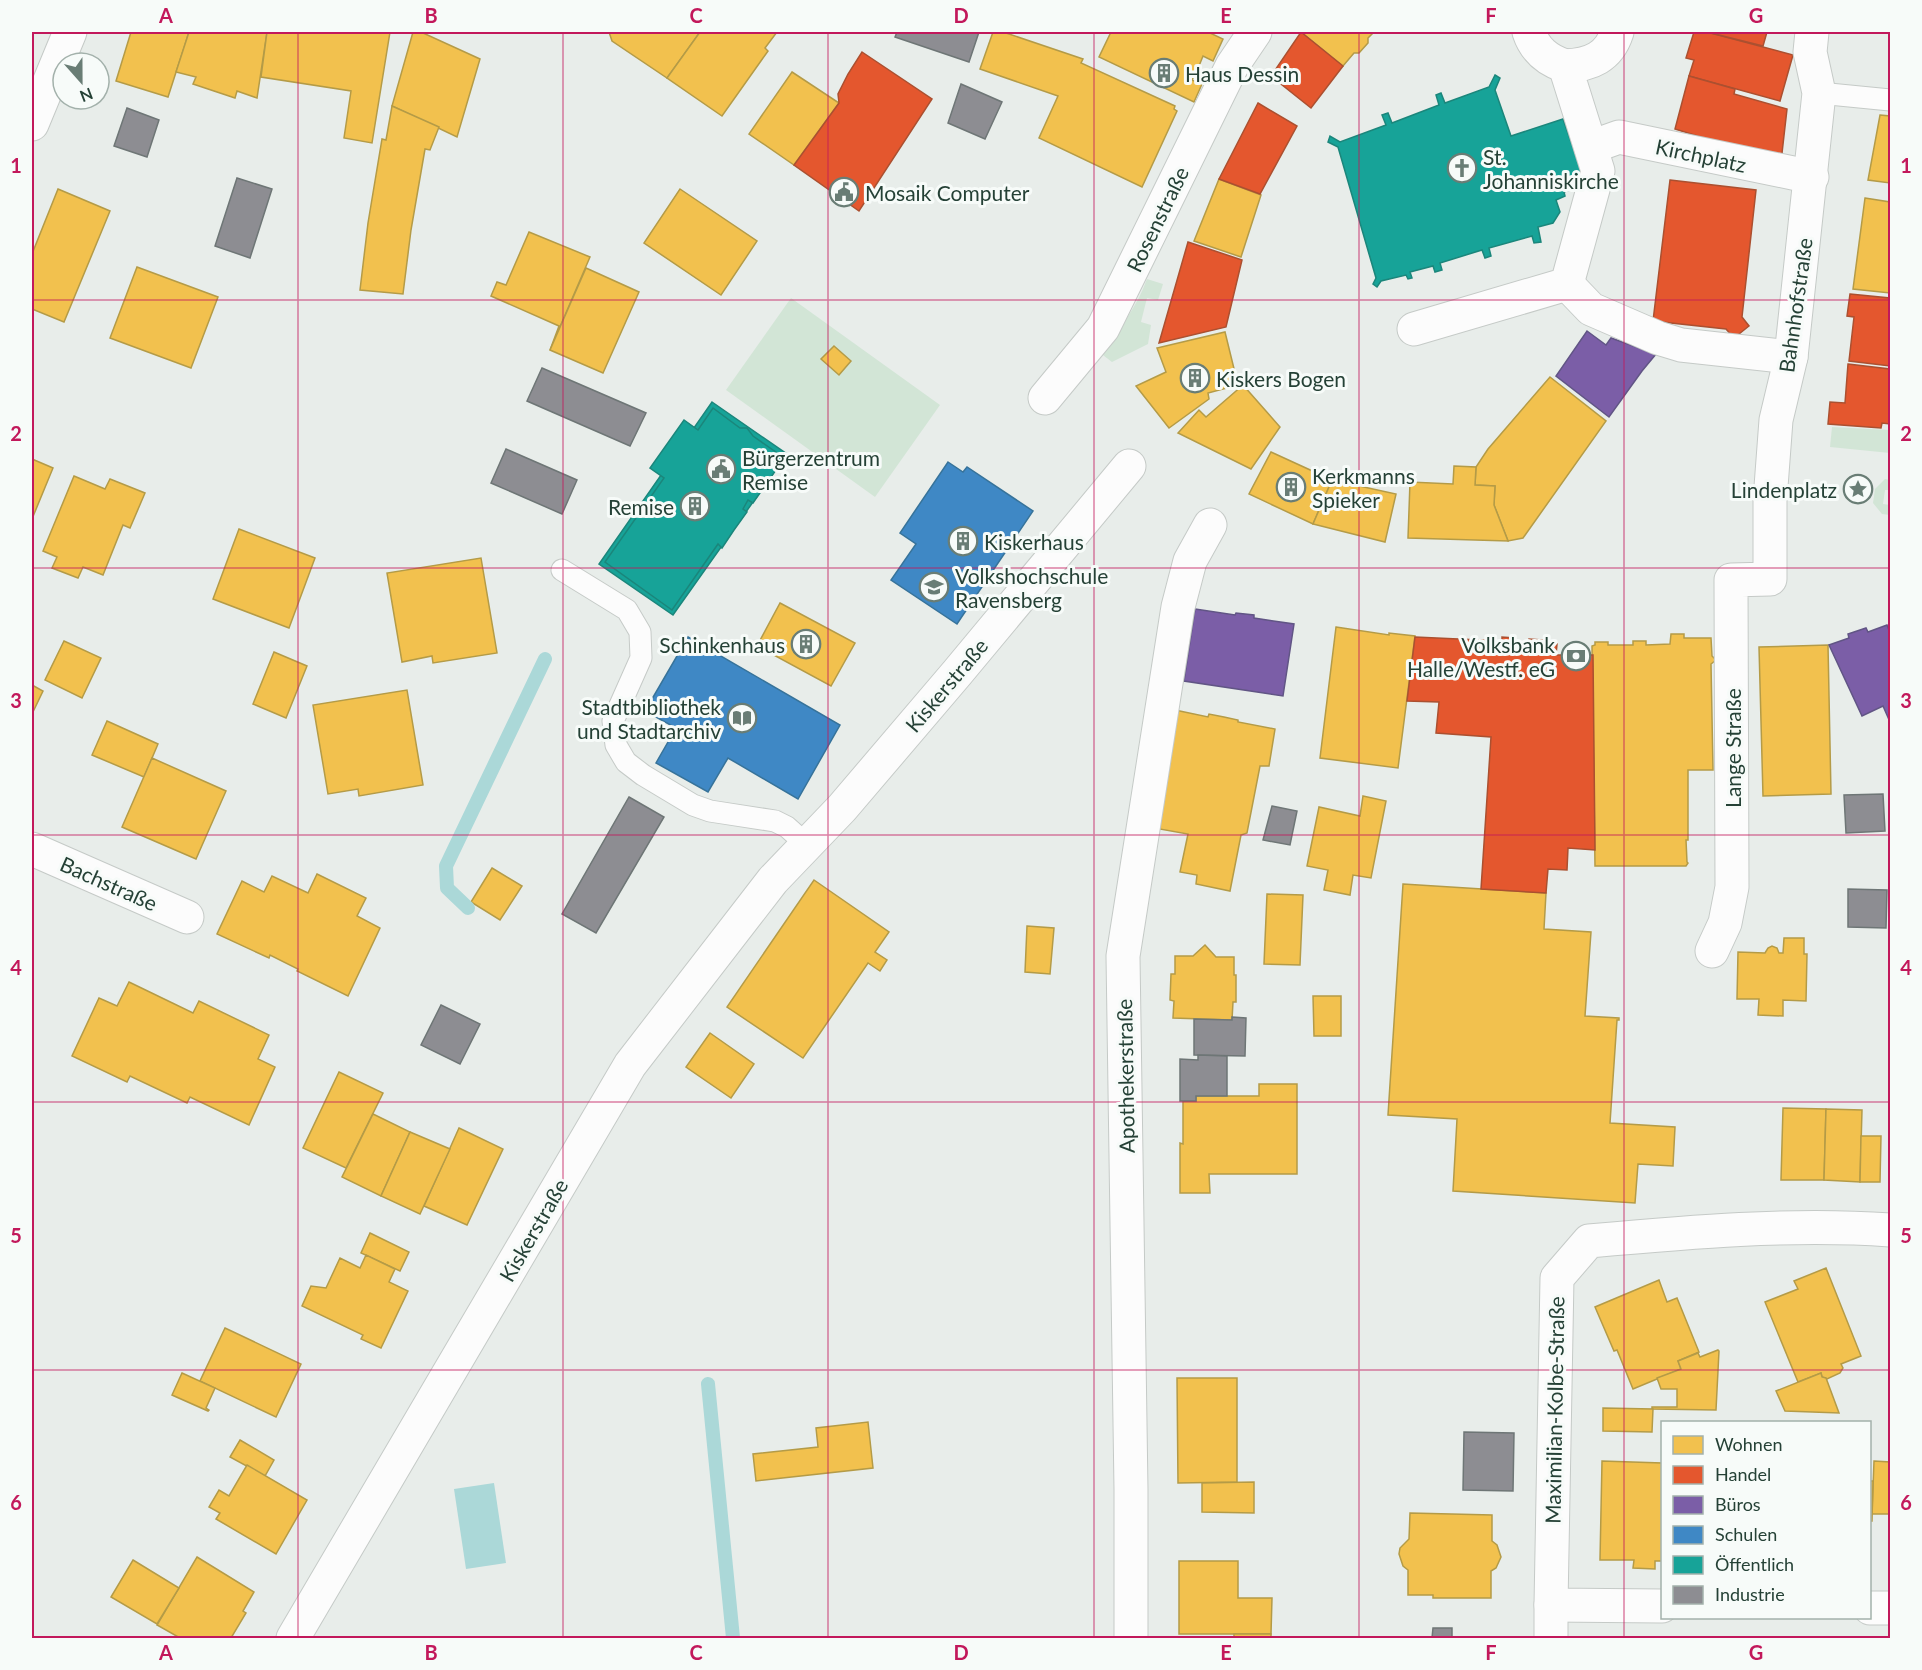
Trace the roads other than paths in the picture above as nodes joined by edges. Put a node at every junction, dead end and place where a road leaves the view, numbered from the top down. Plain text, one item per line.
1 (70, 32) edge
2 (1255, 32) edge
3 (1529, 32) edge
4 (1617, 32) edge
5 (1812, 32) edge
6 (1565, 66) junction
7 (1819, 93) junction
8 (1890, 100) edge
9 (32, 124) edge
10 (1591, 147) junction
11 (1812, 177) junction
12 (1567, 284) junction
13 (1414, 329) dead end
14 (1791, 357) junction
15 (1045, 398) dead end
16 (1129, 466) dead end
17 (1210, 525) dead end
18 (562, 570) dead end
19 (1770, 579) joint
20 (806, 844) junction
21 (32, 849) edge
22 (187, 917) dead end
23 (1712, 951) dead end
24 (1890, 1230) edge
25 (1551, 1605) junction
26 (1661, 1606) edge
27 (1871, 1608) edge
28 (1890, 1608) edge
29 (293, 1638) edge
30 (1131, 1638) edge
31 (1551, 1638) edge

1 - 9 street
2 - 15 street, Rosenstraße
3 - 6 street
4 - 6 street
5 - 7 street, Bahnhofstraße
6 - 10 street
7 - 8 lane
7 - 11 street, Bahnhofstraße
10 - 11 street, Kirchplatz
10 - 12 street
11 - 14 street, Bahnhofstraße
12 - 13 street
12 - 14 street
14 - 19 street, Bahnhofstraße
16 - 20 street, Kiskerstraße
17 - 30 street, Apothekerstraße
18 - 20 lane
19 - 23 street, Lange Straße
20 - 29 street, Kiskerstraße
21 - 22 street, Bachstraße
24 - 25 street, Maximilian-Kolbe-Straße
25 - 26 street
25 - 31 street, Maximilian-Kolbe-Straße
27 - 28 street

